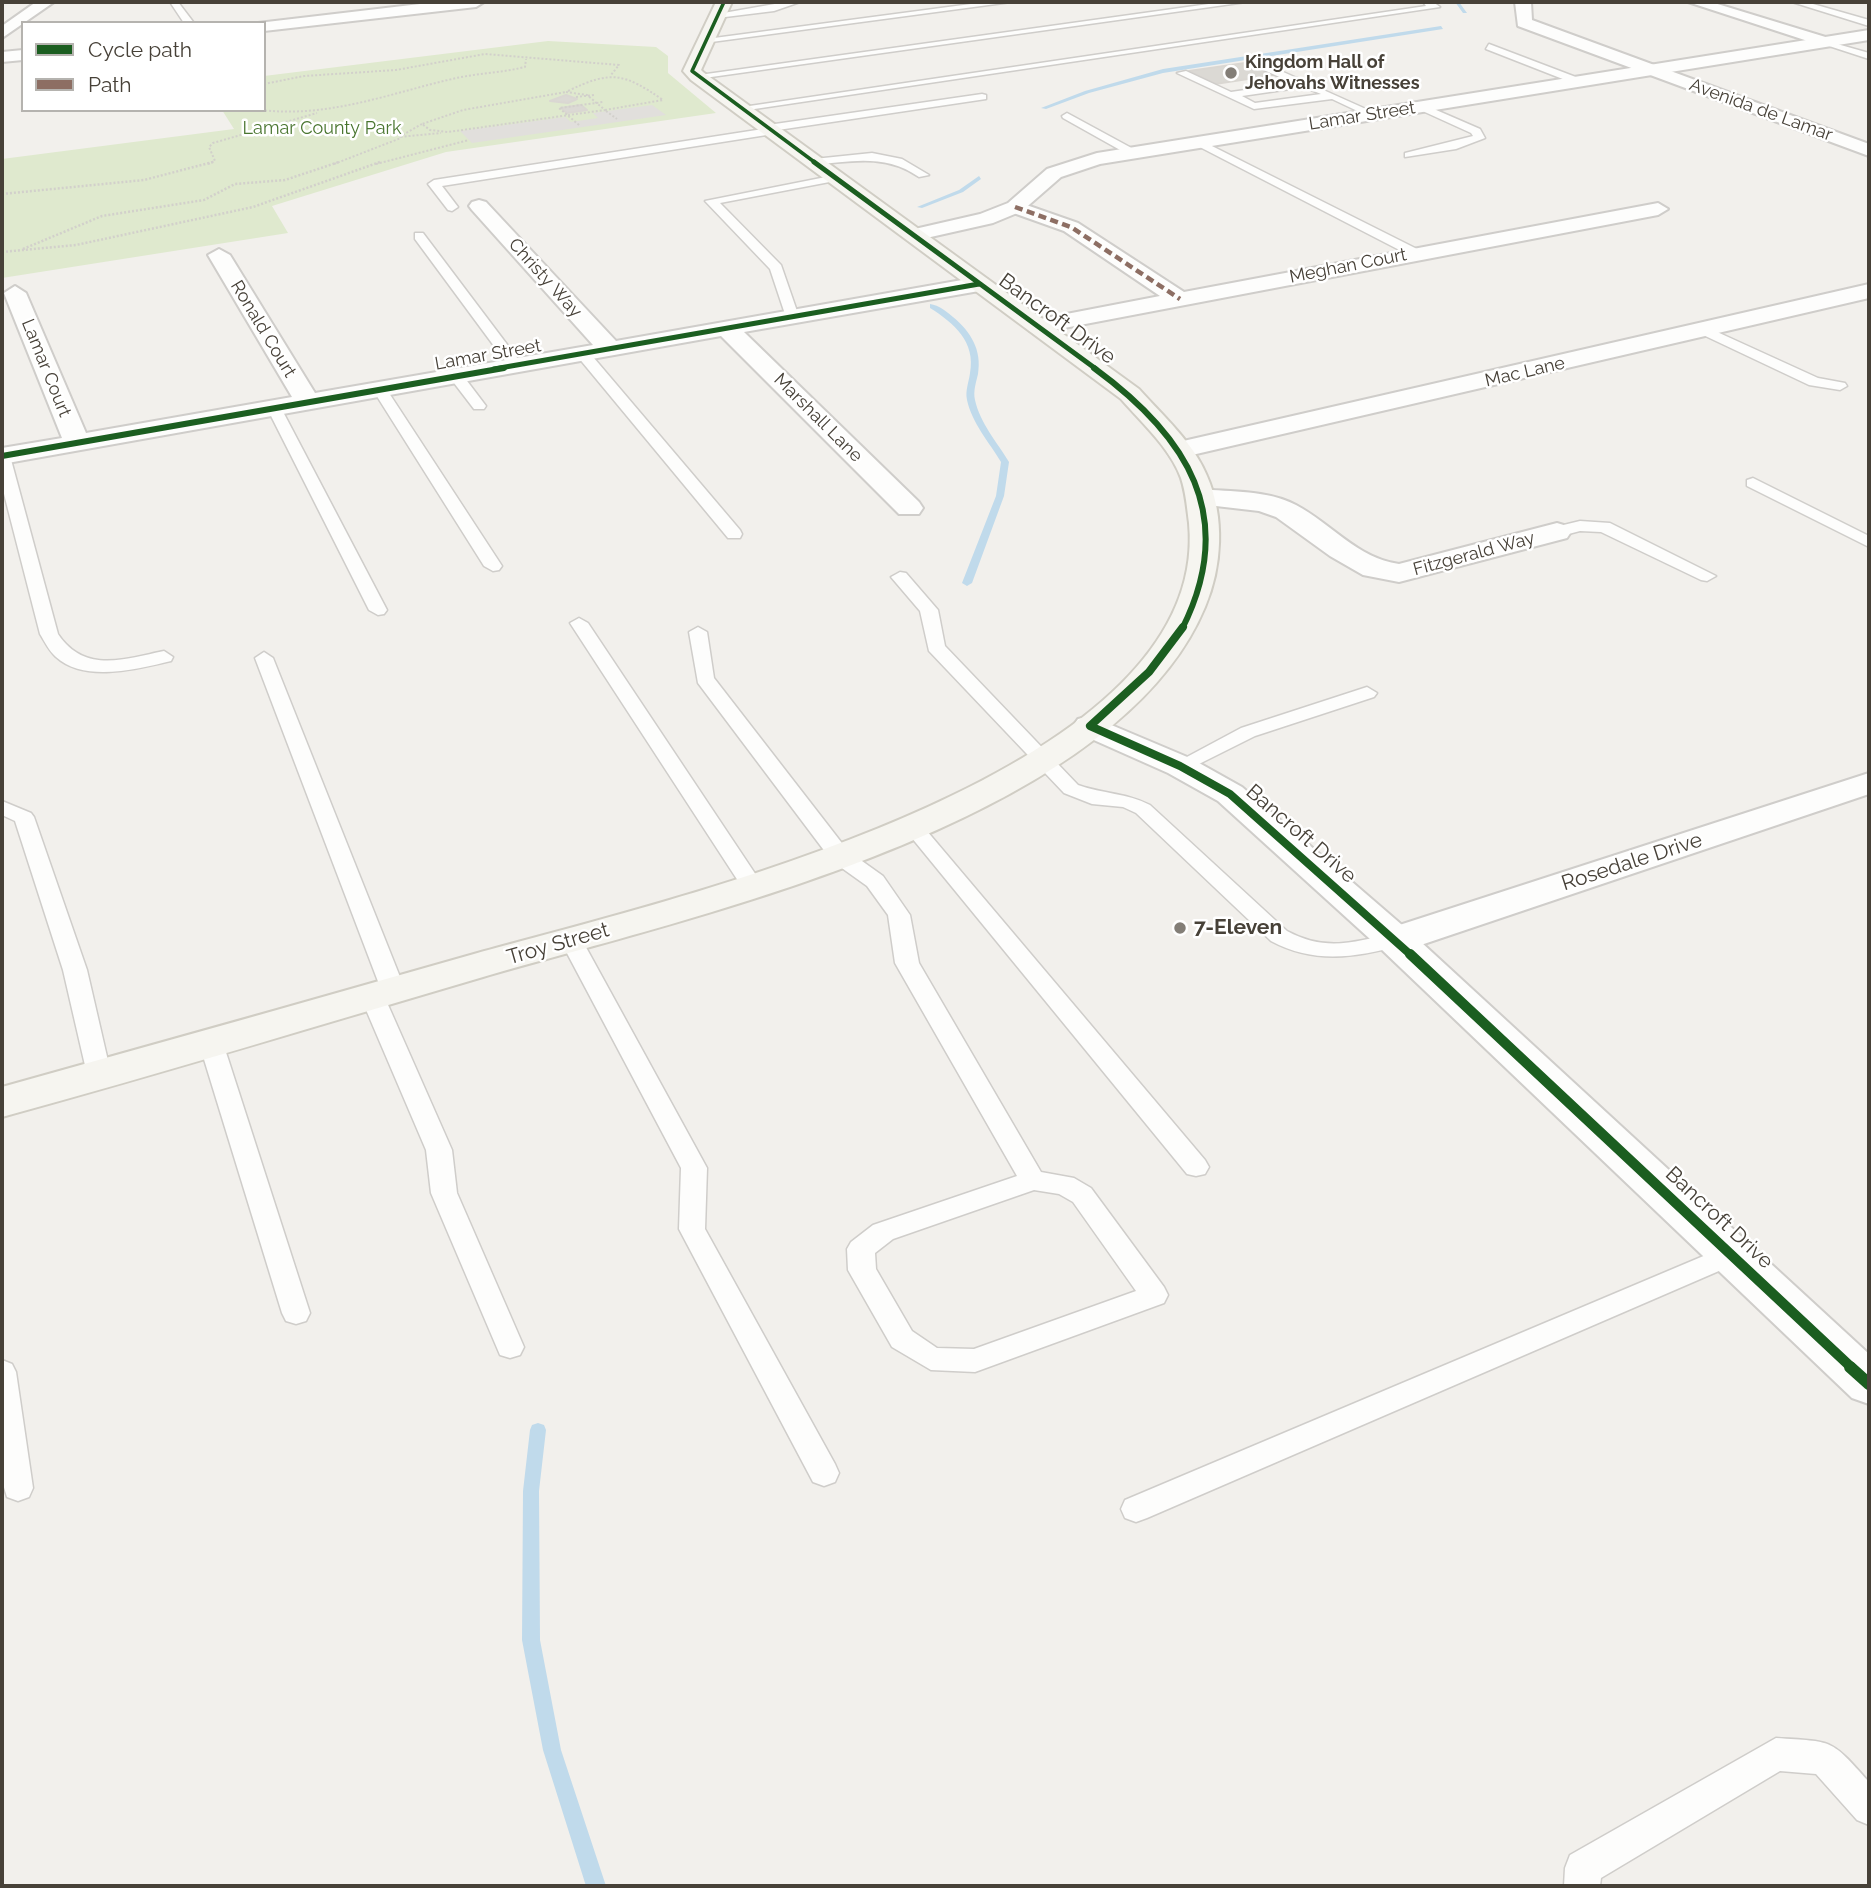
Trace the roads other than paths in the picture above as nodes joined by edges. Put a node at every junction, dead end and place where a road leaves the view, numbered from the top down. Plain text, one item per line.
1 (46, 2) edge
2 (174, 2) edge
3 (476, 2) edge
4 (795, 2) edge
5 (1006, 2) edge
6 (1241, 2) edge
7 (1427, 2) edge
8 (1523, 2) edge
9 (1696, 2) edge
10 (1797, 2) edge
11 (437, 4) edge
12 (1206, 4) edge
13 (721, 8) edge
14 (188, 21) edge
15 (1869, 23) edge
16 (266, 26) edge
17 (2, 33) edge
18 (1869, 35) edge
19 (704, 40) junction
20 (1826, 42) junction
21 (1489, 47) dead end
22 (21, 55) edge
23 (1869, 56) edge
24 (2, 57) edge
25 (1252, 61) dead end
26 (1652, 69) junction
27 (1182, 73) dead end
28 (697, 76) junction
29 (1577, 81) junction
30 (1305, 83) junction
31 (1230, 95) junction
32 (1334, 96) junction
33 (982, 97) dead end
34 (1420, 106) junction
35 (741, 108) junction
36 (1372, 114) junction
37 (1067, 116) dead end
38 (771, 129) junction
39 (1198, 142) junction
40 (1869, 150) edge
41 (1133, 153) junction
42 (1409, 155) dead end
43 (814, 162) junction
44 (923, 175) dead end
45 (836, 178) junction
46 (479, 206) dead end
47 (452, 207) dead end
48 (1015, 207) junction
49 (1658, 209) dead end
50 (913, 235) junction
51 (419, 236) dead end
52 (1415, 253) junction
53 (219, 255) dead end
54 (979, 284) junction
55 (1869, 291) edge
56 (15, 293) dead end
57 (1180, 299) junction
58 (792, 317) junction
59 (1038, 326) junction
60 (727, 329) junction
61 (1704, 330) junction
62 (610, 349) junction
63 (583, 354) junction
64 (516, 366) junction
65 (456, 376) junction
66 (1840, 386) dead end
67 (380, 390) junction
68 (308, 402) junction
69 (479, 406) dead end
70 (275, 408) junction
71 (77, 443) junction
72 (1179, 450) junction
73 (2, 456) edge
74 (1753, 483) dead end
75 (1200, 497) junction
76 (909, 508) dead end
77 (1557, 532) joint
78 (734, 534) dead end
79 (1869, 542) edge
80 (493, 566) dead end
81 (1707, 576) dead end
82 (900, 577) dead end
83 (378, 610) dead end
84 (579, 623) dead end
85 (698, 632) dead end
86 (164, 657) dead end
87 (264, 658) dead end
88 (1367, 693) dead end
89 (1090, 726) junction
90 (1042, 760) junction
91 (1180, 766) junction
92 (1864, 790) edge
93 (2, 807) edge
94 (914, 828) junction
95 (840, 856) junction
96 (753, 887) junction
97 (571, 940) junction
98 (1395, 940) junction
99 (384, 995) junction
100 (211, 1043) junction
101 (99, 1074) junction
102 (2, 1102) edge
103 (1196, 1167) dead end
104 (1033, 1180) junction
105 (1732, 1254) junction
106 (296, 1313) dead end
107 (510, 1347) dead end
108 (2, 1372) edge
109 (1869, 1384) edge
110 (824, 1473) dead end
111 (18, 1488) dead end
112 (1136, 1510) dead end
113 (1869, 1808) edge
114 (1582, 1886) edge

1 - 17 street
2 - 14 lane
3 - 11 street
4 - 13 lane
5 - 19 lane
6 - 12 lane
7 - 35 lane
8 - 26 street, Avenida de Lamar
9 - 20 street
10 - 15 lane
11 - 16 street
12 - 28 lane
13 - 19 main road
18 - 20 street, Lamar Street
19 - 28 main road
20 - 23 lane
20 - 26 street, Lamar Street
21 - 29 lane
22 - 24 street
25 - 30 lane
26 - 29 street, Lamar Street
26 - 40 street, Avenida de Lamar
27 - 31 lane
28 - 35 main road, Bancroft Drive
29 - 34 street, Lamar Street
30 - 31 lane
30 - 32 lane
31 - 32 lane
32 - 36 lane
33 - 38 lane
34 - 36 street, Lamar Street
34 - 42 lane
35 - 38 main road, Bancroft Drive
36 - 39 street, Lamar Street
37 - 41 lane
38 - 43 main road, Bancroft Drive
38 - 47 lane
39 - 41 street, Lamar Street
39 - 52 lane
41 - 48 street, Lamar Street
43 - 44 lane
43 - 45 main road, Bancroft Drive
45 - 50 main road, Bancroft Drive
45 - 58 lane
46 - 62 street, Christy Way
48 - 50 street, Lamar Street
48 - 57 street
49 - 52 street, Meghan Court
50 - 54 main road, Bancroft Drive
51 - 64 lane
52 - 57 street, Meghan Court
53 - 68 street, Ronald Court
54 - 58 street, Lamar Street
54 - 59 main road, Bancroft Drive
55 - 61 street, Mac Lane
56 - 71 street, Lamar Court
57 - 59 street, Meghan Court
58 - 60 street, Lamar Street
59 - 72 main road, Bancroft Drive
60 - 62 street, Lamar Street
60 - 76 street, Marshall Lane
61 - 66 lane
61 - 72 street, Mac Lane
62 - 63 street, Lamar Street
63 - 64 street, Lamar Street
63 - 78 lane
64 - 65 street, Lamar Street
65 - 67 street, Lamar Street
65 - 69 lane
67 - 68 street, Lamar Street
67 - 80 lane
68 - 70 street, Lamar Street
70 - 71 street, Lamar Street
70 - 83 lane
71 - 73 street, Lamar Street
72 - 75 main road, Bancroft Drive
73 - 86 lane
74 - 79 lane
75 - 77 street, Fitzgerald Way
75 - 89 main road, Bancroft Drive
77 - 81 lane
82 - 90 lane
84 - 96 lane
85 - 95 lane
87 - 99 lane
88 - 91 lane
89 - 90 main road, Troy Street
89 - 91 street, Bancroft Drive
90 - 94 main road, Troy Street
90 - 98 lane
91 - 98 street, Bancroft Drive
92 - 98 street, Rosedale Drive
93 - 101 lane
94 - 95 main road, Troy Street
94 - 103 lane
95 - 96 main road, Troy Street
95 - 104 lane
96 - 97 main road, Troy Street
97 - 99 main road, Troy Street
97 - 110 lane
98 - 105 street, Bancroft Drive
99 - 100 main road, Troy Street
99 - 107 lane
100 - 101 main road, Troy Street
100 - 106 lane
101 - 102 main road, Troy Street
104 - 104 lane
105 - 109 street, Bancroft Drive
105 - 112 lane
108 - 111 lane
113 - 114 lane

